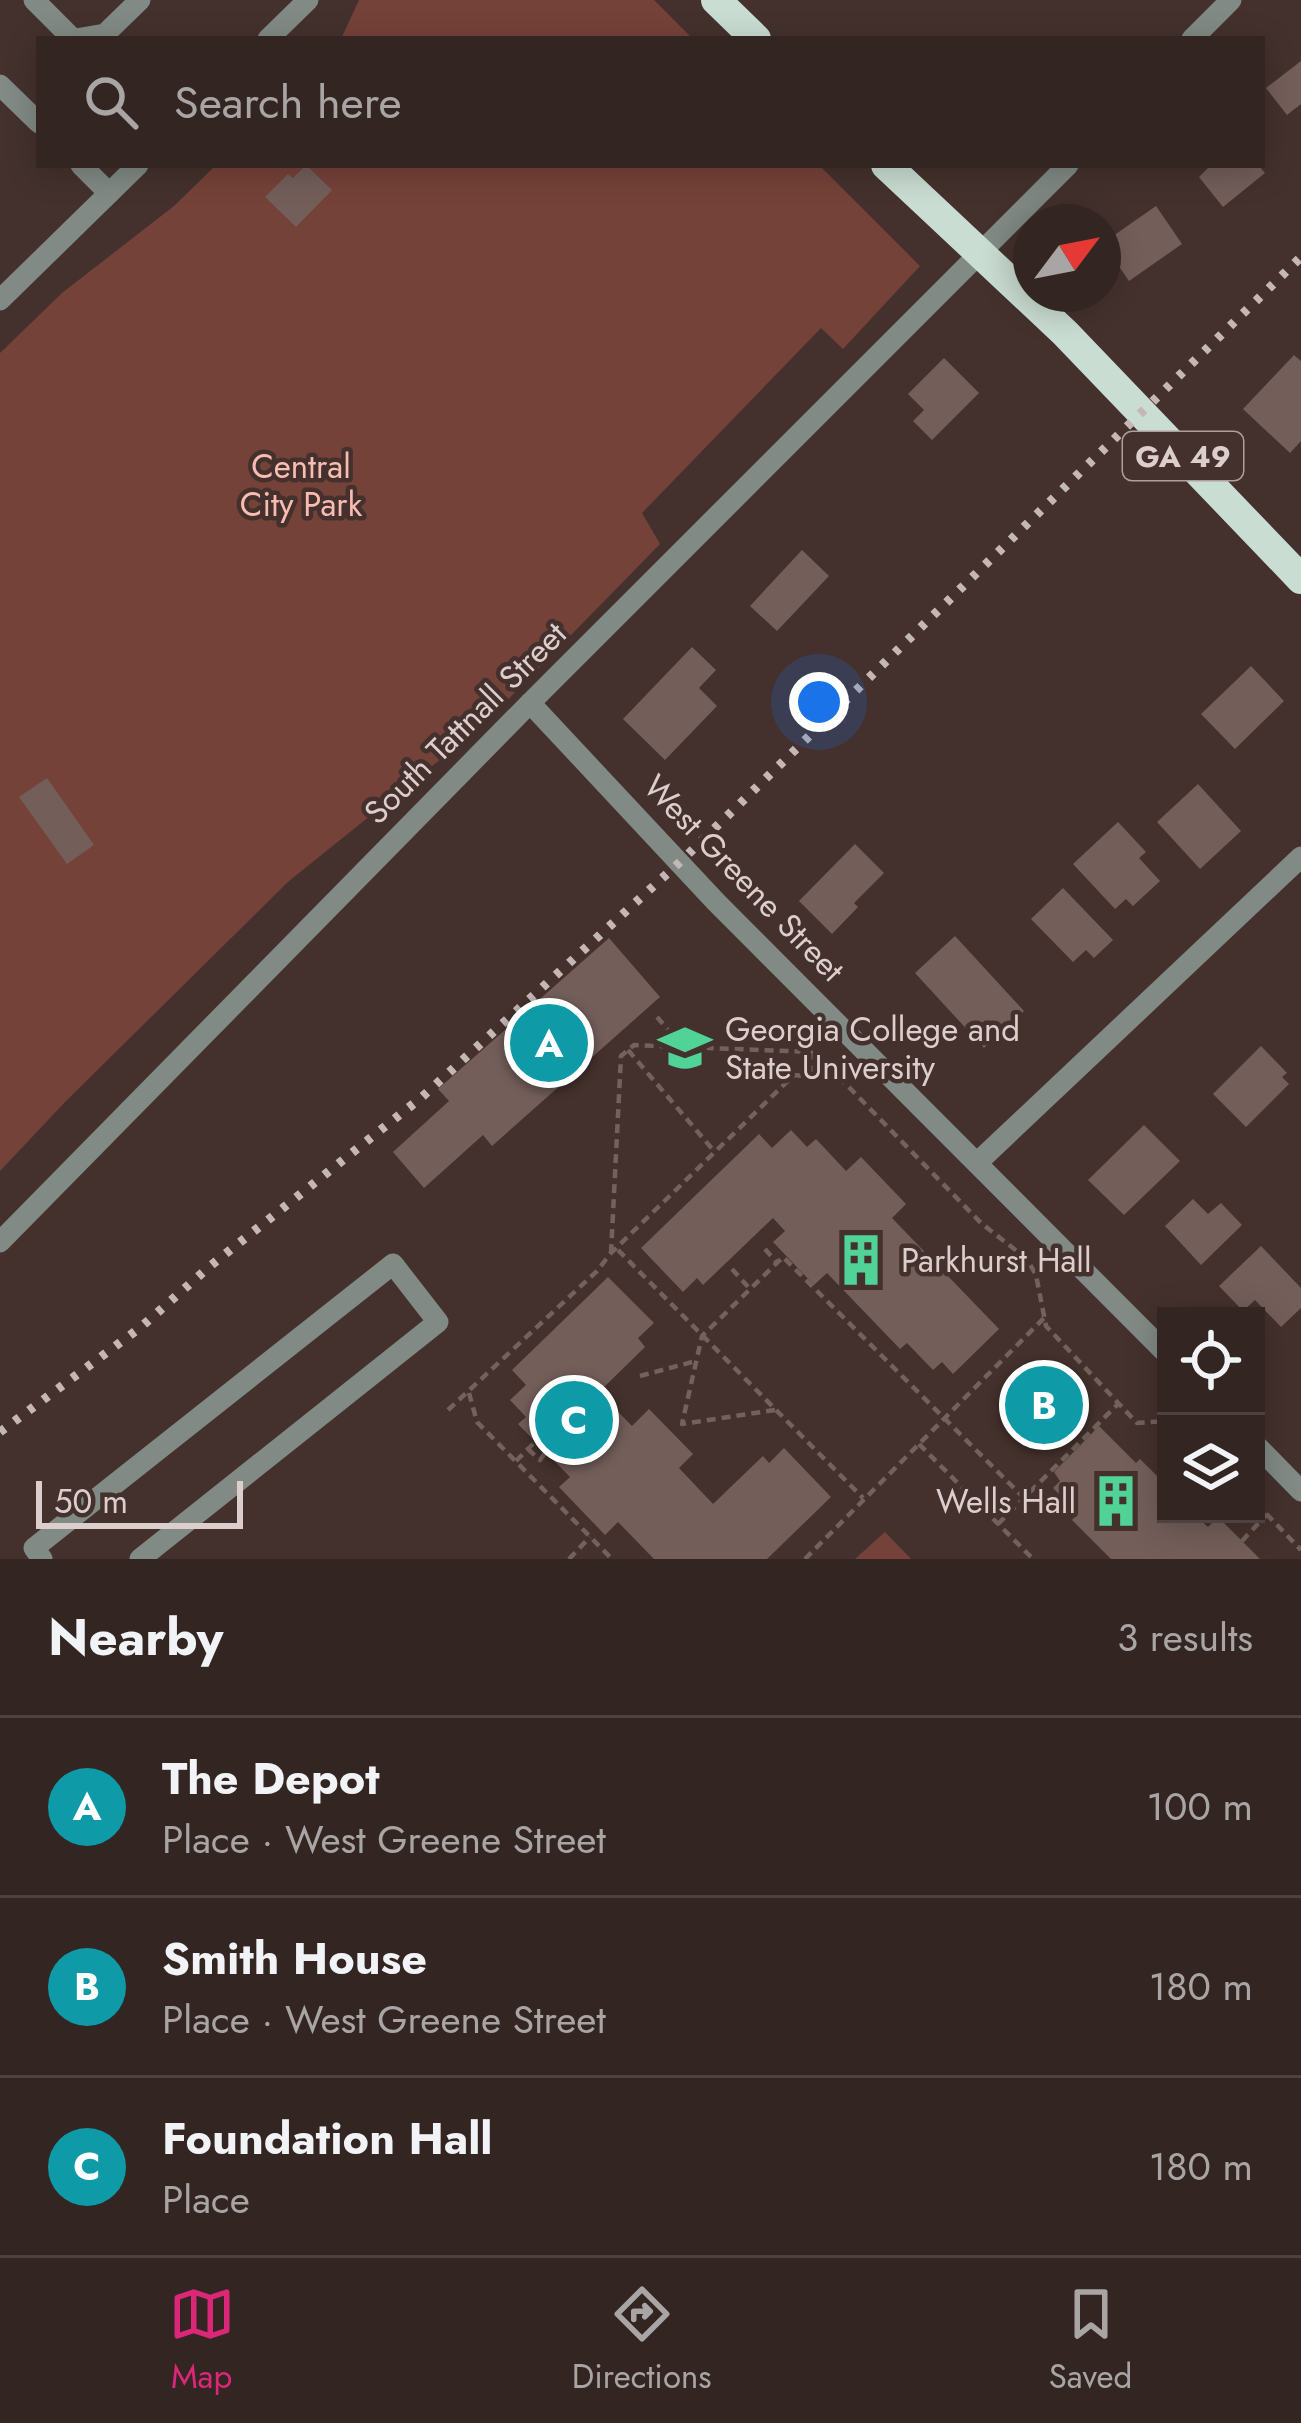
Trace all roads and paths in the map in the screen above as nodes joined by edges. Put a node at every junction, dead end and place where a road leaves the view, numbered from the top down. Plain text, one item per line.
1 (34, 0) edge
2 (140, 0) edge
3 (308, 0) edge
4 (716, 0) edge
5 (1231, 0) edge
6 (72, 36) edge
7 (93, 36) edge
8 (271, 36) edge
9 (753, 36) edge
10 (1195, 36) edge
11 (0, 85) edge
12 (36, 120) edge
13 (84, 168) edge
14 (134, 168) edge
15 (889, 168) edge
16 (1065, 168) edge
17 (109, 193) junction
18 (980, 254) junction
19 (0, 300) edge
20 (1301, 579) edge
21 (530, 703) junction
22 (1301, 857) edge
23 (657, 1017) dead end
24 (682, 1046) junction
25 (628, 1051) junction
26 (812, 1077) junction
27 (716, 1152) junction
28 (978, 1162) junction
29 (0, 1242) edge
30 (613, 1250) junction
31 (765, 1250) dead end
32 (777, 1263) junction
33 (732, 1269) dead end
34 (750, 1289) junction
35 (1045, 1317) junction
36 (702, 1336) junction
37 (1157, 1344) edge
38 (696, 1361) junction
39 (640, 1376) dead end
40 (468, 1391) junction
41 (1119, 1403) junction
42 (448, 1410) dead end
43 (776, 1410) junction
44 (944, 1418) junction
45 (1157, 1422) edge
46 (535, 1442) dead end
47 (919, 1443) junction
48 (528, 1449) junction
49 (545, 1453) dead end
50 (1265, 1454) edge
51 (516, 1462) junction
52 (1301, 1491) edge
53 (863, 1498) junction
54 (1024, 1498) junction
55 (1267, 1514) joint
56 (998, 1523) junction
57 (590, 1537) junction
58 (1242, 1541) dead end
59 (1301, 1550) edge
60 (42, 1559) edge
61 (140, 1559) edge
62 (569, 1559) edge
63 (612, 1559) edge
64 (805, 1559) edge
65 (1034, 1559) edge

1 - 6 street
2 - 7 street
3 - 8 street
4 - 9 main road
5 - 10 street
11 - 12 street
13 - 17 street
14 - 17 street
15 - 18 main road, GA 49
16 - 18 street, South Tattnall Street
17 - 19 street
18 - 20 main road, GA 49
18 - 21 street, South Tattnall Street
21 - 28 street, West Greene Street
21 - 29 street, South Tattnall Street
22 - 28 street
23 - 24 path
24 - 25 path
24 - 26 path
25 - 27 path
25 - 30 path
26 - 27 path
26 - 35 path
27 - 30 path
28 - 37 street, West Greene Street
30 - 36 path
30 - 40 path
31 - 32 path
32 - 34 path
32 - 44 path
33 - 34 path
34 - 36 path
35 - 41 path
35 - 44 path
36 - 38 path
36 - 43 path
38 - 39 path
38 - 43 path
40 - 42 path
40 - 51 path
41 - 45 path
41 - 54 path
43 - 53 path
44 - 47 path
44 - 54 path
46 - 48 path
47 - 53 path
47 - 56 path
48 - 49 path
48 - 51 path
50 - 52 street
51 - 57 path
53 - 64 path
54 - 56 path
55 - 58 path
55 - 59 path
56 - 65 path
57 - 62 path
57 - 63 path
60 - 61 street

